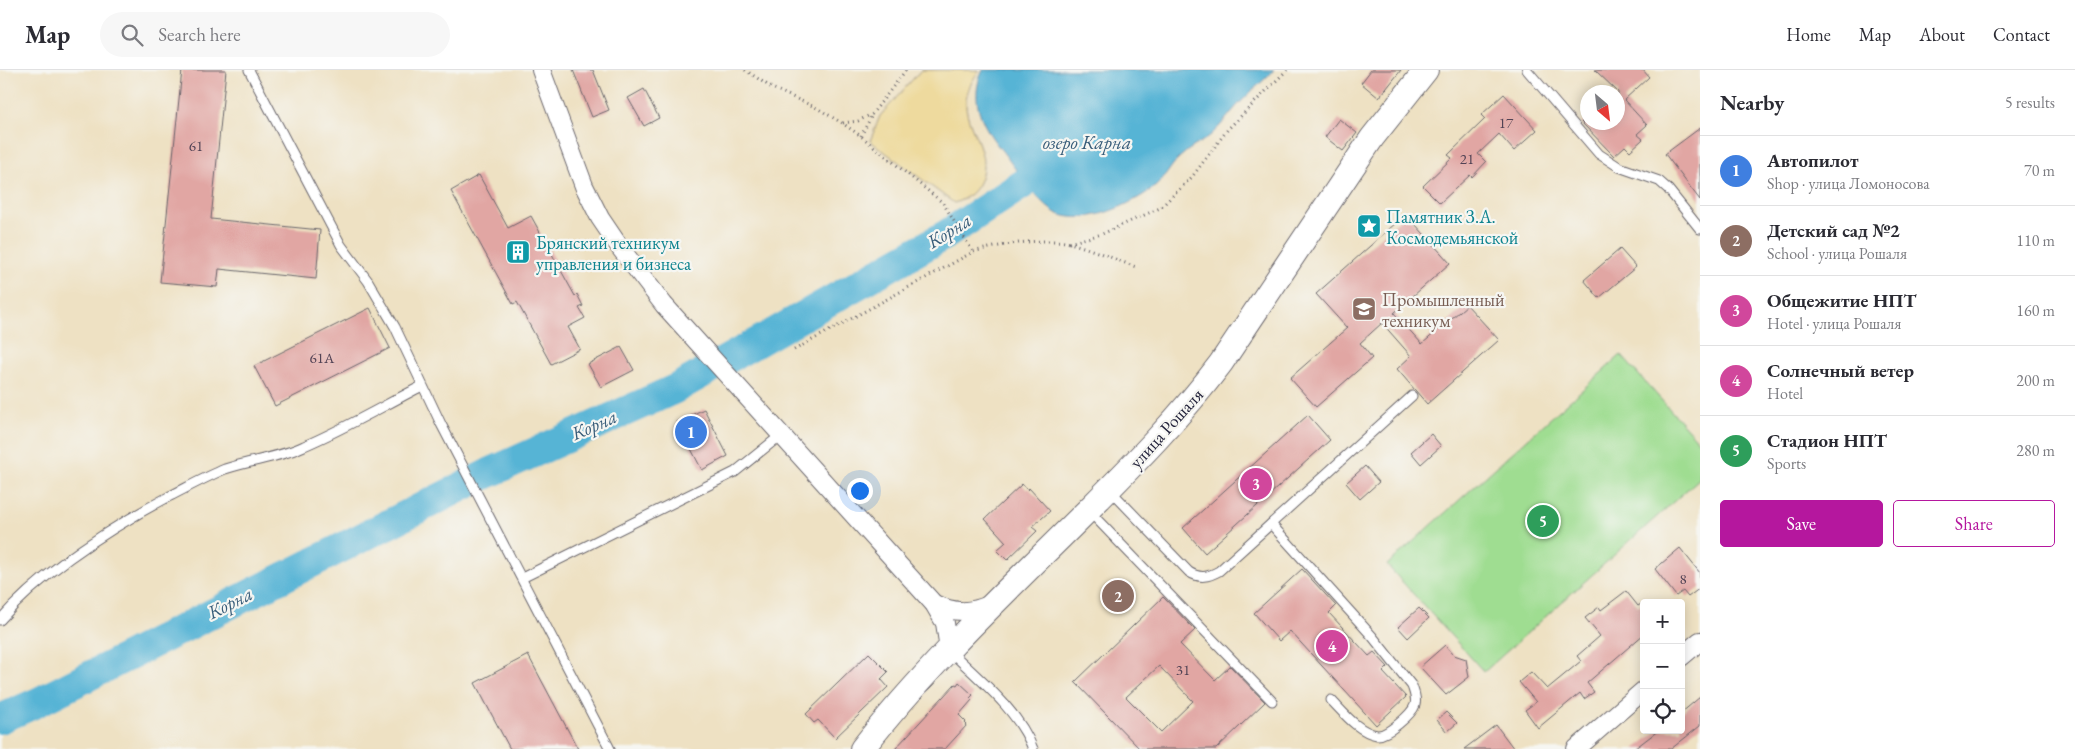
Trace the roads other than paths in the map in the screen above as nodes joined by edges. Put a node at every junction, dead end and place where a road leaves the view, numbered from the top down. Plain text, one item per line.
1 (249, 70) edge
2 (541, 70) edge
3 (1426, 70) edge
4 (1527, 70) edge
5 (1700, 229) edge
6 (422, 386) junction
7 (1412, 396) dead end
8 (781, 435) junction
9 (1109, 489) junction
10 (1088, 510) junction
11 (1271, 524) junction
12 (522, 578) junction
13 (998, 601) junction
14 (934, 604) junction
15 (0, 620) edge
16 (1700, 641) edge
17 (949, 649) junction
18 (1685, 654) edge
19 (1640, 693) edge
20 (1331, 700) dead end
21 (1272, 701) dead end
22 (610, 749) edge
23 (862, 749) edge
24 (1034, 749) edge
25 (1576, 749) edge

1 - 6 lane
2 - 8 street
3 - 9 main road, улица Рошаля
4 - 5 lane
6 - 12 lane
6 - 15 lane
7 - 11 lane
8 - 12 lane
8 - 14 street
9 - 10 main road, улица Рошаля
9 - 11 lane
10 - 13 main road, улица Рошаля
10 - 21 lane
11 - 20 lane
12 - 22 lane
13 - 14 street
13 - 17 main road, улица Рошаля
14 - 17 street
16 - 18 street
17 - 23 main road, улица Рошаля
17 - 24 lane
19 - 25 street

